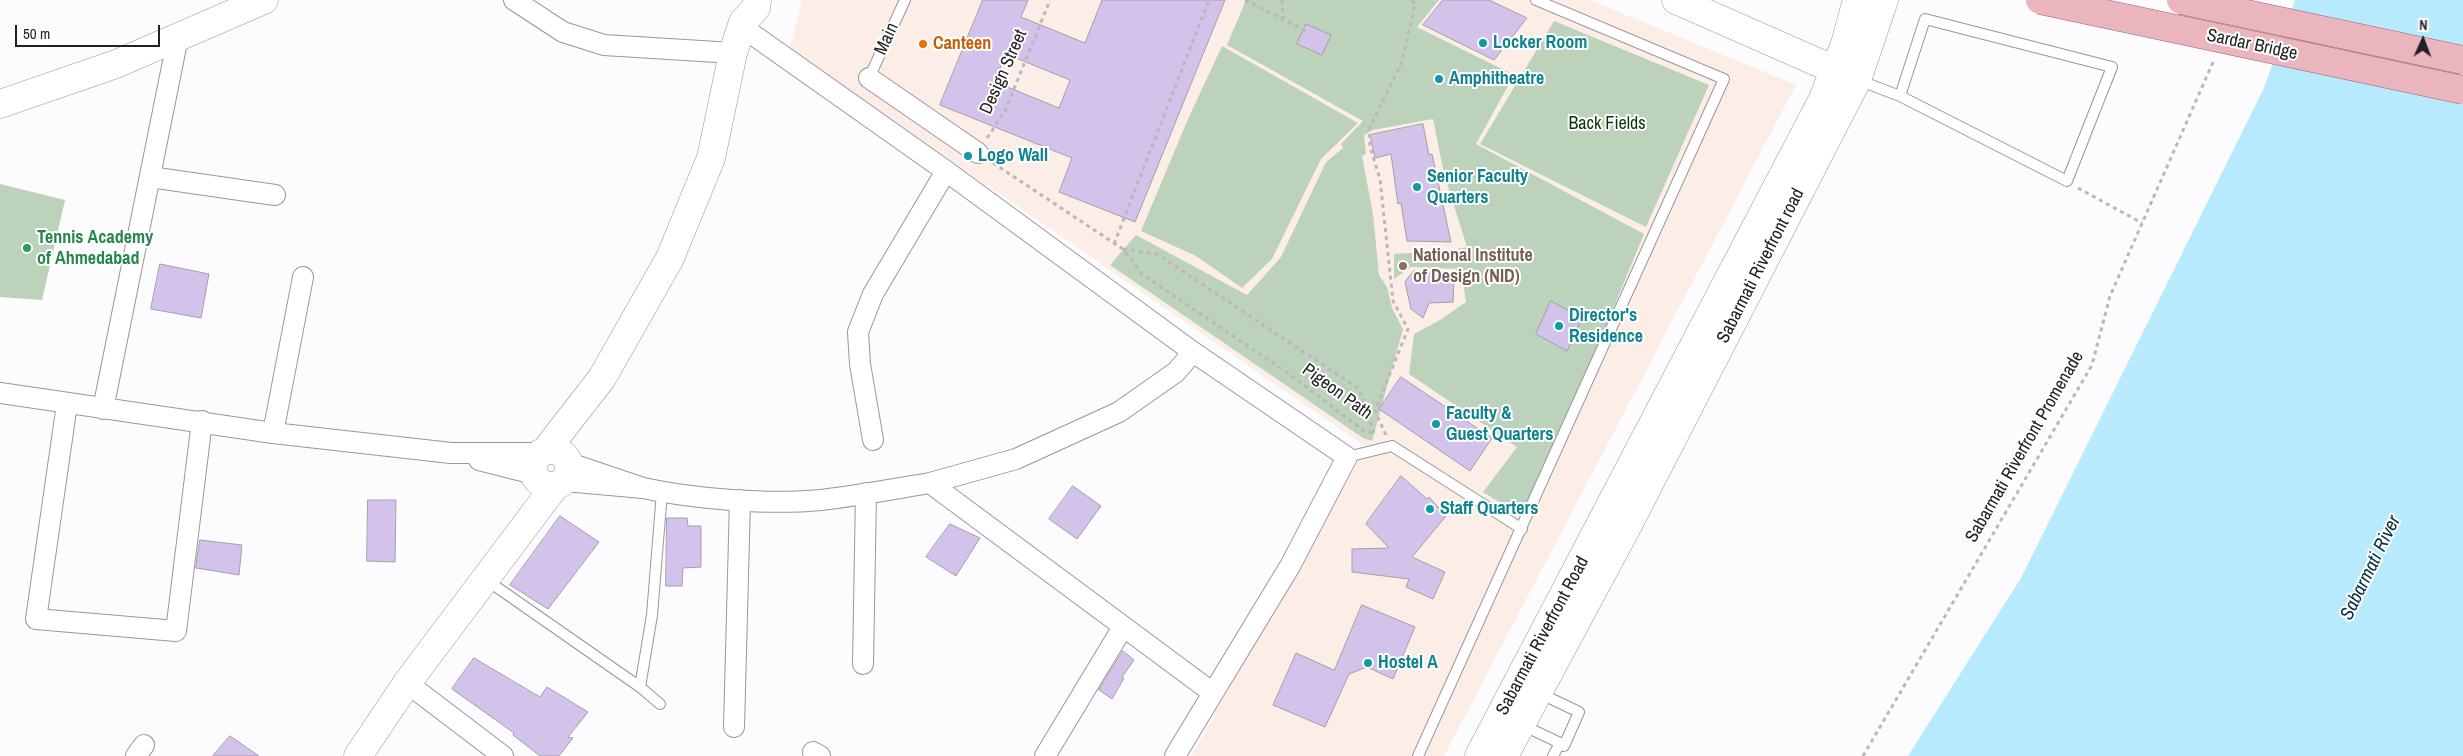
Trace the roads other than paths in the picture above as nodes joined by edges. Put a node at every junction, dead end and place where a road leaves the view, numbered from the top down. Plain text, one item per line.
1 (264, 0) edge
2 (514, 0) edge
3 (905, 0) edge
4 (1536, 0) edge
5 (1676, 0) edge
6 (1857, 0) edge
7 (1884, 0) edge
8 (2040, 0) edge
9 (2181, 0) edge
10 (744, 12) edge
11 (178, 37) junction
12 (733, 52) junction
13 (2463, 60) edge
14 (1846, 76) junction
15 (869, 78) joint
16 (2463, 90) edge
17 (1900, 96) junction
18 (0, 104) edge
19 (978, 153) road end
20 (946, 171) junction
21 (150, 177) junction
22 (275, 195) dead end
23 (303, 277) dead end
24 (1193, 352) junction
25 (0, 393) edge
26 (67, 404) junction
27 (103, 409) junction
28 (202, 422) junction
29 (272, 433) junction
30 (873, 440) dead end
31 (1347, 457) junction
32 (552, 468) junction
33 (930, 484) junction
34 (652, 490) junction
35 (866, 493) junction
36 (740, 500) junction
37 (1617, 521) junction
38 (1522, 528) junction
39 (490, 571) junction
40 (1123, 626) junction
41 (863, 664) dead end
42 (407, 683) junction
43 (640, 687) junction
44 (1538, 692) junction
45 (1213, 693) junction
46 (660, 704) dead end
47 (1521, 725) junction
48 (734, 727) dead end
49 (1560, 744) junction
50 (358, 756) edge
51 (503, 756) edge
52 (1045, 756) edge
53 (1175, 756) edge
54 (1418, 756) edge
55 (1479, 756) edge
56 (1504, 756) edge
57 (1553, 756) edge

1 - 11 street
2 - 12 street
3 - 15 lane, Main
4 - 38 lane
5 - 14 street
6 - 14 street, Sabarmati Riverfront road
7 - 14 street, Sabarmati Riverfront road
8 - 16 main road, Sardar Bridge, bridge
9 - 13 main road, Sardar Bridge, bridge
10 - 12 street
10 - 20 street
11 - 18 street
11 - 21 street
12 - 32 street
14 - 17 lane
14 - 37 street, Sabarmati Riverfront road
15 - 19 street
17 - 17 lane
20 - 24 street
20 - 30 street
21 - 22 street
21 - 27 street
23 - 29 street
24 - 31 street
24 - 33 street
25 - 26 street
26 - 27 street
26 - 28 street
27 - 28 street
28 - 29 street
29 - 32 street
31 - 38 lane
31 - 45 street
32 - 34 street
32 - 39 street
33 - 35 street
33 - 40 street
34 - 36 street
34 - 43 lane
35 - 36 street
35 - 41 street
36 - 48 street
37 - 44 street, Sabarmati Riverfront Road
37 - 55 street, Sabarmati Riverfront Road
38 - 54 lane
39 - 42 street
39 - 43 lane
40 - 45 street
40 - 52 street
42 - 50 street
42 - 51 street
43 - 46 lane
44 - 47 street, Sabarmati Riverfront Road
44 - 49 lane
45 - 53 street
47 - 49 lane
47 - 56 street, Sabarmati Riverfront Road
49 - 57 lane

